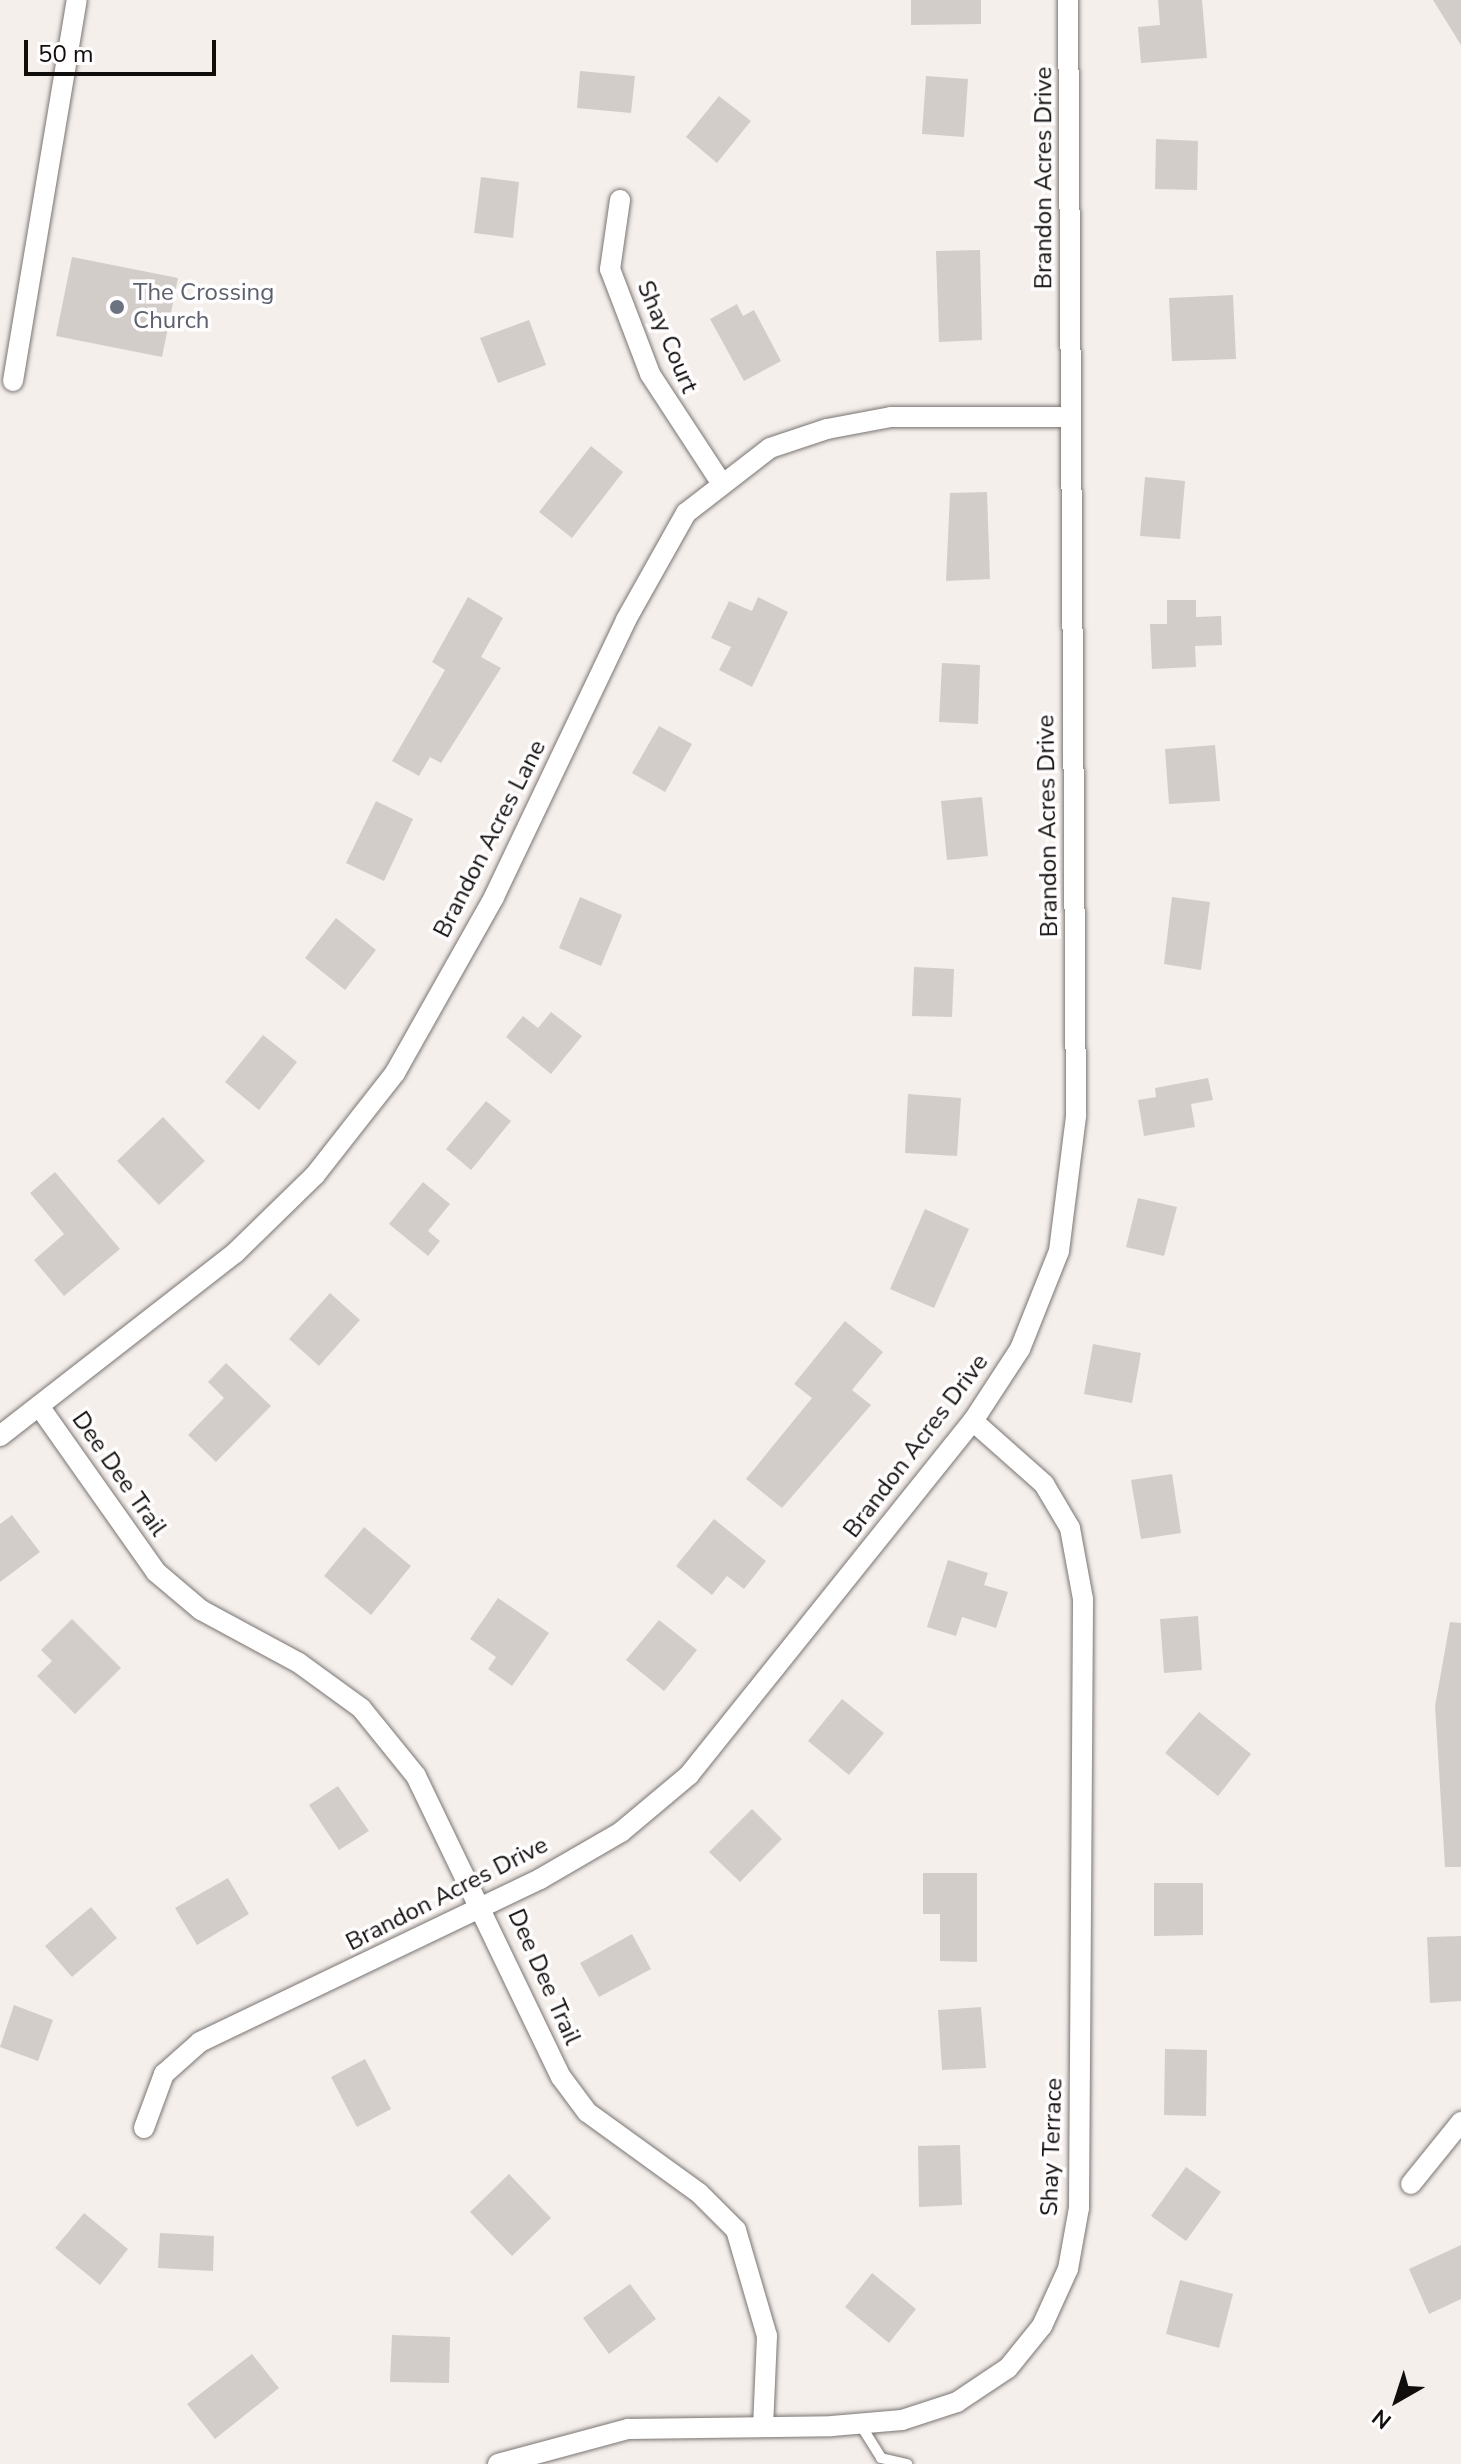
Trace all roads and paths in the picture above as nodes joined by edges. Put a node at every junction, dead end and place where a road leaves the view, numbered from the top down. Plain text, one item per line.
1 (77, 0) edge
2 (1068, 0) edge
3 (620, 200) dead end
4 (13, 381) dead end
5 (1071, 417) junction
6 (720, 481) junction
7 (39, 1406) junction
8 (973, 1421) junction
9 (0, 1436) edge
10 (484, 1908) junction
11 (1461, 2122) edge
12 (144, 2128) dead end
13 (1411, 2184) dead end
14 (860, 2424) junction
15 (763, 2426) junction
16 (498, 2464) edge
17 (907, 2464) edge

1 - 4 street
2 - 5 street, Brandon Acres Drive
3 - 6 street, Shay Court
5 - 6 street, Brandon Acres Lane
5 - 8 street, Brandon Acres Drive
6 - 7 street, Brandon Acres Lane
7 - 9 street, Brandon Acres Lane
7 - 10 street, Dee Dee Trail
8 - 10 street, Brandon Acres Drive
8 - 14 street, Shay Terrace
10 - 12 street, Brandon Acres Drive
10 - 15 street, Dee Dee Trail
11 - 13 street
14 - 15 street, Shay Terrace
14 - 17 lane
15 - 16 street, Shay Terrace

